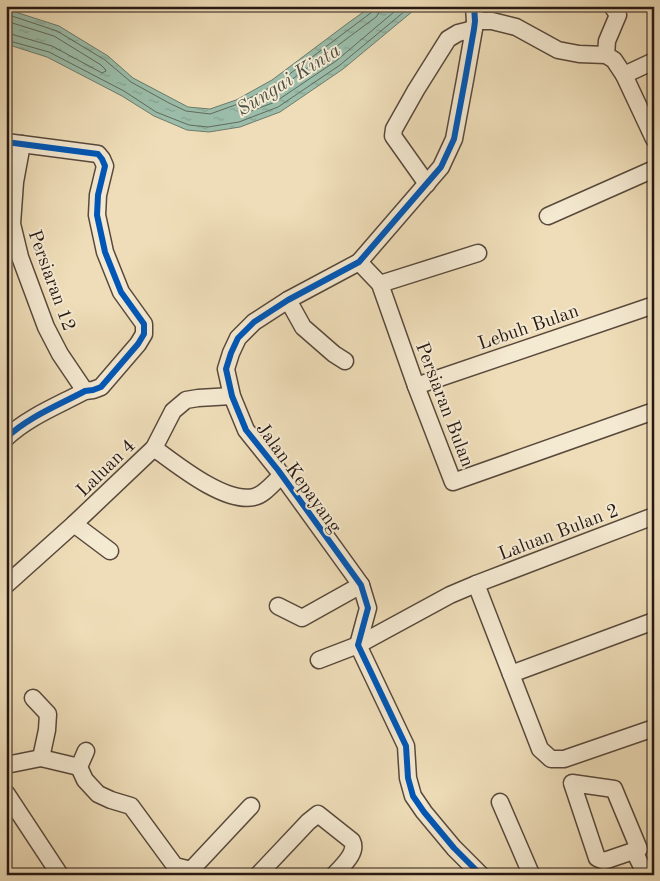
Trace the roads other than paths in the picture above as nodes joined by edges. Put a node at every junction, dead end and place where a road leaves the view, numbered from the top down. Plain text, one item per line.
1 (612, 6) edge
2 (474, 19) edge
3 (606, 55) junction
4 (654, 61) edge
5 (624, 75) junction
6 (654, 139) edge
7 (14, 143) edge
8 (654, 169) edge
9 (427, 184) junction
10 (548, 216) dead end
11 (478, 254) dead end
12 (359, 262) junction
13 (380, 284) junction
14 (288, 300) junction
15 (654, 304) edge
16 (346, 362) dead end
17 (416, 386) junction
18 (85, 391) junction
19 (232, 396) junction
20 (654, 411) edge
21 (8, 432) edge
22 (154, 448) junction
23 (281, 476) junction
24 (654, 516) edge
25 (74, 524) junction
26 (110, 551) dead end
27 (476, 584) junction
28 (6, 585) edge
29 (361, 585) junction
30 (278, 606) dead end
31 (654, 622) edge
32 (358, 644) junction
33 (319, 660) dead end
34 (510, 674) junction
35 (33, 698) dead end
36 (654, 728) edge
37 (86, 751) dead end
38 (41, 758) junction
39 (6, 765) edge
40 (79, 767) junction
41 (6, 793) edge
42 (500, 802) dead end
43 (251, 806) dead end
44 (634, 850) junction
45 (55, 873) edge
46 (189, 873) edge
47 (258, 875) edge
48 (334, 875) edge
49 (481, 875) edge
50 (532, 875) edge
51 (646, 875) edge

1 - 3 street
2 - 3 street
2 - 9 street, Jalan Kepayang
2 - 9 street
3 - 5 street
4 - 5 street
5 - 6 street
7 - 18 street, Persiaran 12
7 - 18 street
8 - 10 street
9 - 12 street, Jalan Kepayang
11 - 13 street
12 - 13 street, Persiaran Bulan
12 - 14 street, Jalan Kepayang
13 - 17 street, Persiaran Bulan
14 - 16 street
14 - 19 street, Jalan Kepayang
15 - 17 street, Lebuh Bulan
17 - 20 street, Persiaran Bulan
18 - 21 street
19 - 22 street, Laluan 4
19 - 23 street, Jalan Kepayang
22 - 23 street
22 - 25 street, Laluan 4
23 - 29 street, Jalan Kepayang
24 - 27 street, Laluan Bulan 2
25 - 26 street
25 - 28 street, Laluan 4
27 - 32 street, Laluan Bulan 2
27 - 34 street
29 - 30 street
29 - 32 street, Jalan Kepayang
31 - 34 street
32 - 33 street, Laluan Bulan 2
32 - 49 street
34 - 36 street
35 - 38 street
37 - 40 street
38 - 39 street
38 - 40 street
40 - 46 street
41 - 45 street
42 - 50 street
43 - 46 street
44 - 44 street
44 - 51 street
47 - 48 street

